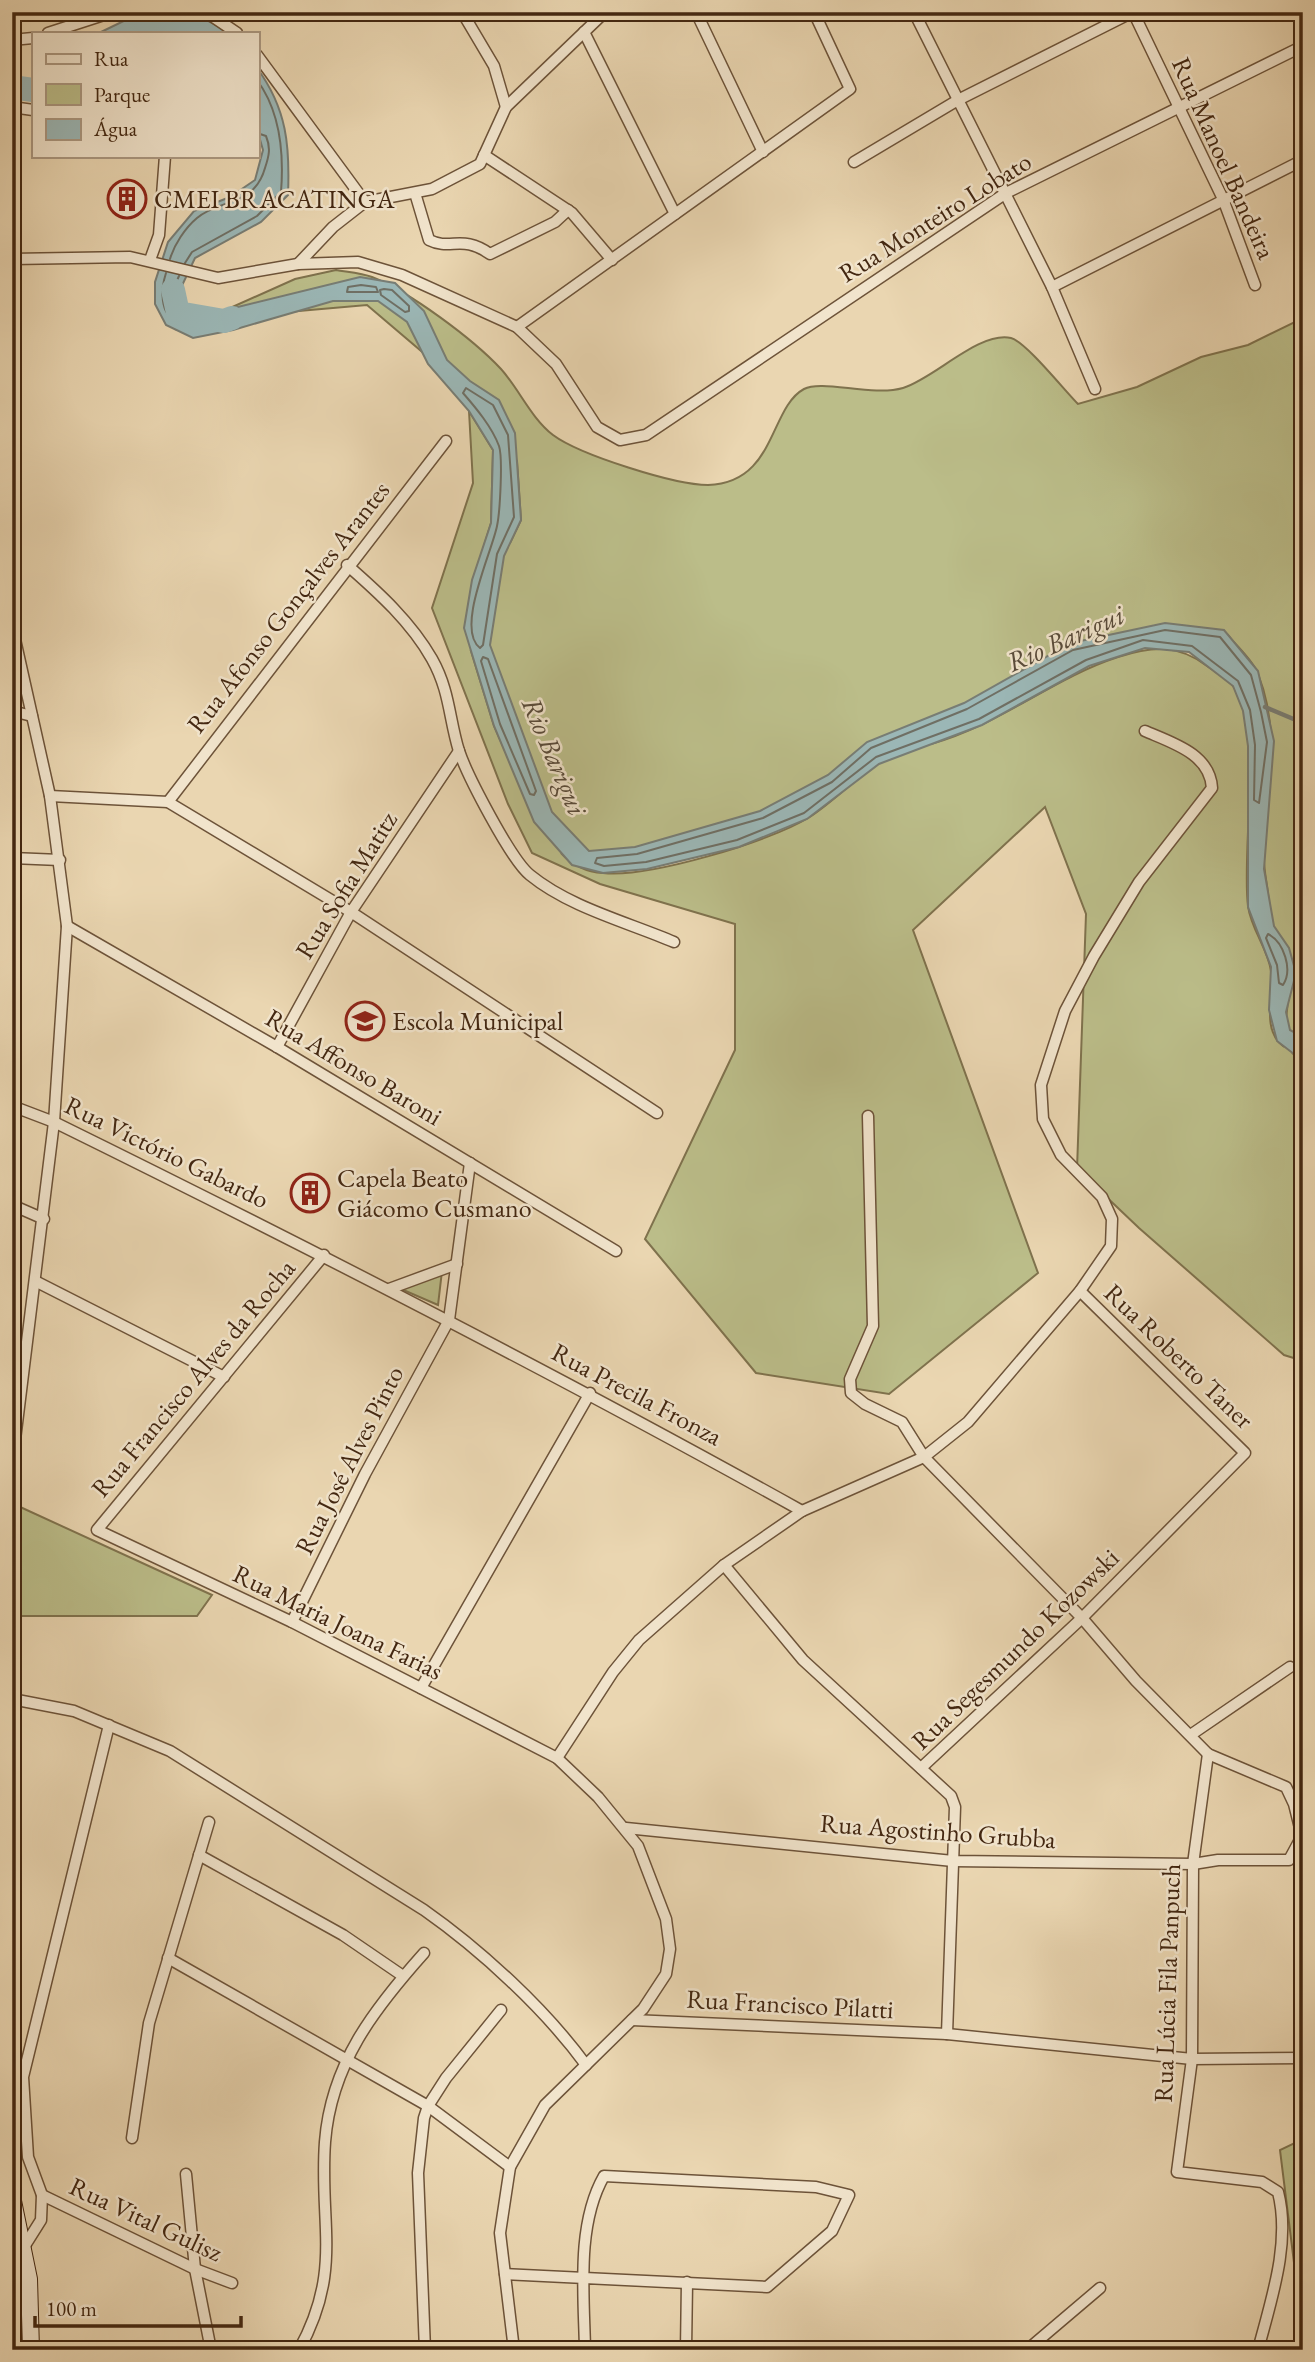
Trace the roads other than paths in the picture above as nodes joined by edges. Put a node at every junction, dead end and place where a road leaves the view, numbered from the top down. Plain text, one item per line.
1 (113, 12) edge
2 (206, 12) edge
3 (462, 12) edge
4 (605, 12) edge
5 (696, 12) edge
6 (814, 12) edge
7 (1133, 12) edge
8 (917, 13) edge
9 (51, 32) edge
10 (236, 32) edge
11 (584, 32) junction
12 (32, 38) edge
13 (12, 40) edge
14 (1303, 46) edge
15 (259, 58) edge
16 (958, 100) junction
17 (1179, 106) junction
18 (12, 107) edge
19 (506, 107) junction
20 (32, 110) edge
21 (764, 152) junction
22 (484, 155) junction
23 (165, 158) edge
24 (1303, 160) edge
25 (854, 162) dead end
26 (1006, 192) junction
27 (415, 193) junction
28 (1223, 199) junction
29 (365, 202) junction
30 (568, 210) junction
31 (675, 214) junction
32 (12, 259) edge
33 (612, 260) junction
34 (153, 262) junction
35 (298, 264) junction
36 (1255, 285) dead end
37 (1052, 287) junction
38 (517, 327) junction
39 (1095, 388) dead end
40 (446, 441) dead end
41 (348, 565) junction
42 (12, 626) edge
43 (24, 679) junction
44 (12, 687) edge
45 (12, 711) edge
46 (32, 716) junction
47 (1145, 732) dead end
48 (459, 751) junction
49 (50, 796) junction
50 (168, 802) junction
51 (12, 858) edge
52 (60, 860) junction
53 (351, 912) junction
54 (66, 926) junction
55 (674, 942) dead end
56 (277, 1047) junction
57 (12, 1105) edge
58 (657, 1113) dead end
59 (868, 1116) dead end
60 (54, 1122) junction
61 (470, 1163) junction
62 (12, 1205) edge
63 (44, 1219) junction
64 (616, 1251) dead end
65 (324, 1255) junction
66 (457, 1264) junction
67 (37, 1282) junction
68 (389, 1289) junction
69 (1080, 1291) junction
70 (449, 1320) junction
71 (224, 1377) junction
72 (590, 1394) junction
73 (1245, 1453) joint
74 (924, 1457) junction
75 (12, 1464) edge
76 (802, 1511) junction
77 (97, 1530) joint
78 (724, 1565) junction
79 (1082, 1618) junction
80 (292, 1622) junction
81 (1290, 1667) dead end
82 (421, 1688) junction
83 (12, 1699) edge
84 (109, 1725) junction
85 (1192, 1734) junction
86 (1208, 1754) junction
87 (557, 1758) junction
88 (921, 1768) junction
89 (209, 1822) dead end
90 (626, 1828) junction
91 (199, 1855) junction
92 (953, 1861) junction
93 (1193, 1864) junction
94 (424, 1953) dead end
95 (168, 1958) junction
96 (403, 1976) junction
97 (501, 2010) dead end
98 (632, 2020) junction
99 (947, 2034) junction
100 (1303, 2058) edge
101 (346, 2059) junction
102 (1192, 2059) junction
103 (586, 2065) junction
104 (428, 2106) junction
105 (132, 2138) dead end
106 (510, 2167) junction
107 (186, 2174) dead end
108 (42, 2195) junction
109 (12, 2196) edge
110 (24, 2247) junction
111 (195, 2269) junction
112 (505, 2274) junction
113 (584, 2276) junction
114 (12, 2277) edge
115 (29, 2279) junction
116 (687, 2282) junction
117 (232, 2283) dead end
118 (1100, 2288) dead end
119 (31, 2350) edge
120 (211, 2350) edge
121 (299, 2350) edge
122 (425, 2350) edge
123 (514, 2350) edge
124 (585, 2350) edge
125 (687, 2350) edge
126 (1027, 2350) edge
127 (1258, 2350) edge

1 - 9 street
2 - 10 street
3 - 19 street
4 - 11 street
5 - 21 street
6 - 21 street
7 - 16 street
7 - 17 street, Rua Manoel Bandeira
8 - 16 street
11 - 19 street
11 - 31 street
12 - 13 street
14 - 17 street, Rua Monteiro Lobato
15 - 29 street
16 - 25 street
16 - 26 street
17 - 26 street, Rua Monteiro Lobato
17 - 28 street, Rua Manoel Bandeira
18 - 20 street
19 - 22 street
21 - 31 street
22 - 27 street
22 - 30 street
23 - 34 street
24 - 28 street
26 - 37 street
26 - 38 street, Rua Monteiro Lobato
27 - 29 street
27 - 30 street
28 - 36 street, Rua Manoel Bandeira
28 - 37 street
29 - 35 street
30 - 33 street
31 - 33 street
32 - 34 street
33 - 38 street
34 - 35 street
35 - 38 street
37 - 39 street
40 - 41 street, Rua Afonso Gonçalves Arantes
41 - 48 street
41 - 50 street, Rua Afonso Gonçalves Arantes
42 - 43 street
43 - 44 street
43 - 46 street
45 - 46 street
46 - 49 street
47 - 69 street
48 - 53 street, Rua Sofia Matitz
48 - 55 street
49 - 50 street
49 - 52 street
50 - 53 street
51 - 52 street
52 - 54 street
53 - 56 street, Rua Sofia Matitz
53 - 58 street
54 - 56 street, Rua Affonso Baroni
54 - 60 street
56 - 61 street, Rua Affonso Baroni
57 - 60 street, Rua Victório Gabardo
59 - 74 street
60 - 63 street
60 - 65 street, Rua Victório Gabardo
61 - 64 street, Rua Affonso Baroni
61 - 66 street
62 - 63 street
63 - 67 street
65 - 68 street, Rua Victório Gabardo
65 - 71 street, Rua Francisco Alves da Rocha
66 - 68 street
66 - 70 street
67 - 71 street
67 - 75 street
68 - 70 street, Rua Victório Gabardo
69 - 73 street, Rua Roberto Taner
69 - 74 street
70 - 72 street, Rua Precila Fronza
70 - 80 street, Rua José Alves Pinto
71 - 77 street, Rua Francisco Alves da Rocha
72 - 76 street, Rua Precila Fronza
72 - 82 street
73 - 79 street, Rua Segesmundo Kozowski
74 - 76 street
74 - 79 street
76 - 78 street
77 - 80 street, Rua Maria Joana Farias
78 - 87 street
78 - 88 street
79 - 85 street
79 - 88 street, Rua Segesmundo Kozowski
80 - 82 street, Rua Maria Joana Farias
81 - 85 street
82 - 87 street, Rua Maria Joana Farias
83 - 84 street
84 - 103 street
84 - 108 street
85 - 86 street
86 - 93 street, Rua Lúcia Fila Panpuch
86 - 93 street, Rua Agostinho Grubba
87 - 90 street, Rua Maria Joana Farias
88 - 92 street, Rua Segesmundo Kozowski
89 - 91 street
90 - 92 street, Rua Agostinho Grubba
90 - 98 street, Rua Maria Joana Farias
91 - 95 street
91 - 96 street
92 - 93 street, Rua Agostinho Grubba
92 - 99 street, Rua Segesmundo Kozowski
93 - 102 street, Rua Lúcia Fila Panpuch
94 - 96 street
95 - 101 street
95 - 105 street
96 - 101 street
97 - 104 street
98 - 99 street, Rua Francisco Pilatti
98 - 103 street, Rua Maria Joana Farias
99 - 102 street, Rua Francisco Pilatti
100 - 102 street, Rua Francisco Pilatti
101 - 104 street
101 - 121 street
102 - 127 street, Rua Lúcia Fila Panpuch
103 - 106 street, Rua Maria Joana Farias
104 - 106 street
104 - 122 street
106 - 112 street
107 - 111 street
108 - 110 street
108 - 111 street, Rua Vital Gulisz
109 - 110 main road
110 - 115 main road
111 - 117 street, Rua Vital Gulisz
111 - 120 street
112 - 113 street
112 - 123 street
113 - 116 street
113 - 116 street
113 - 124 street
114 - 115 street
115 - 119 main road
116 - 125 street
118 - 126 street

